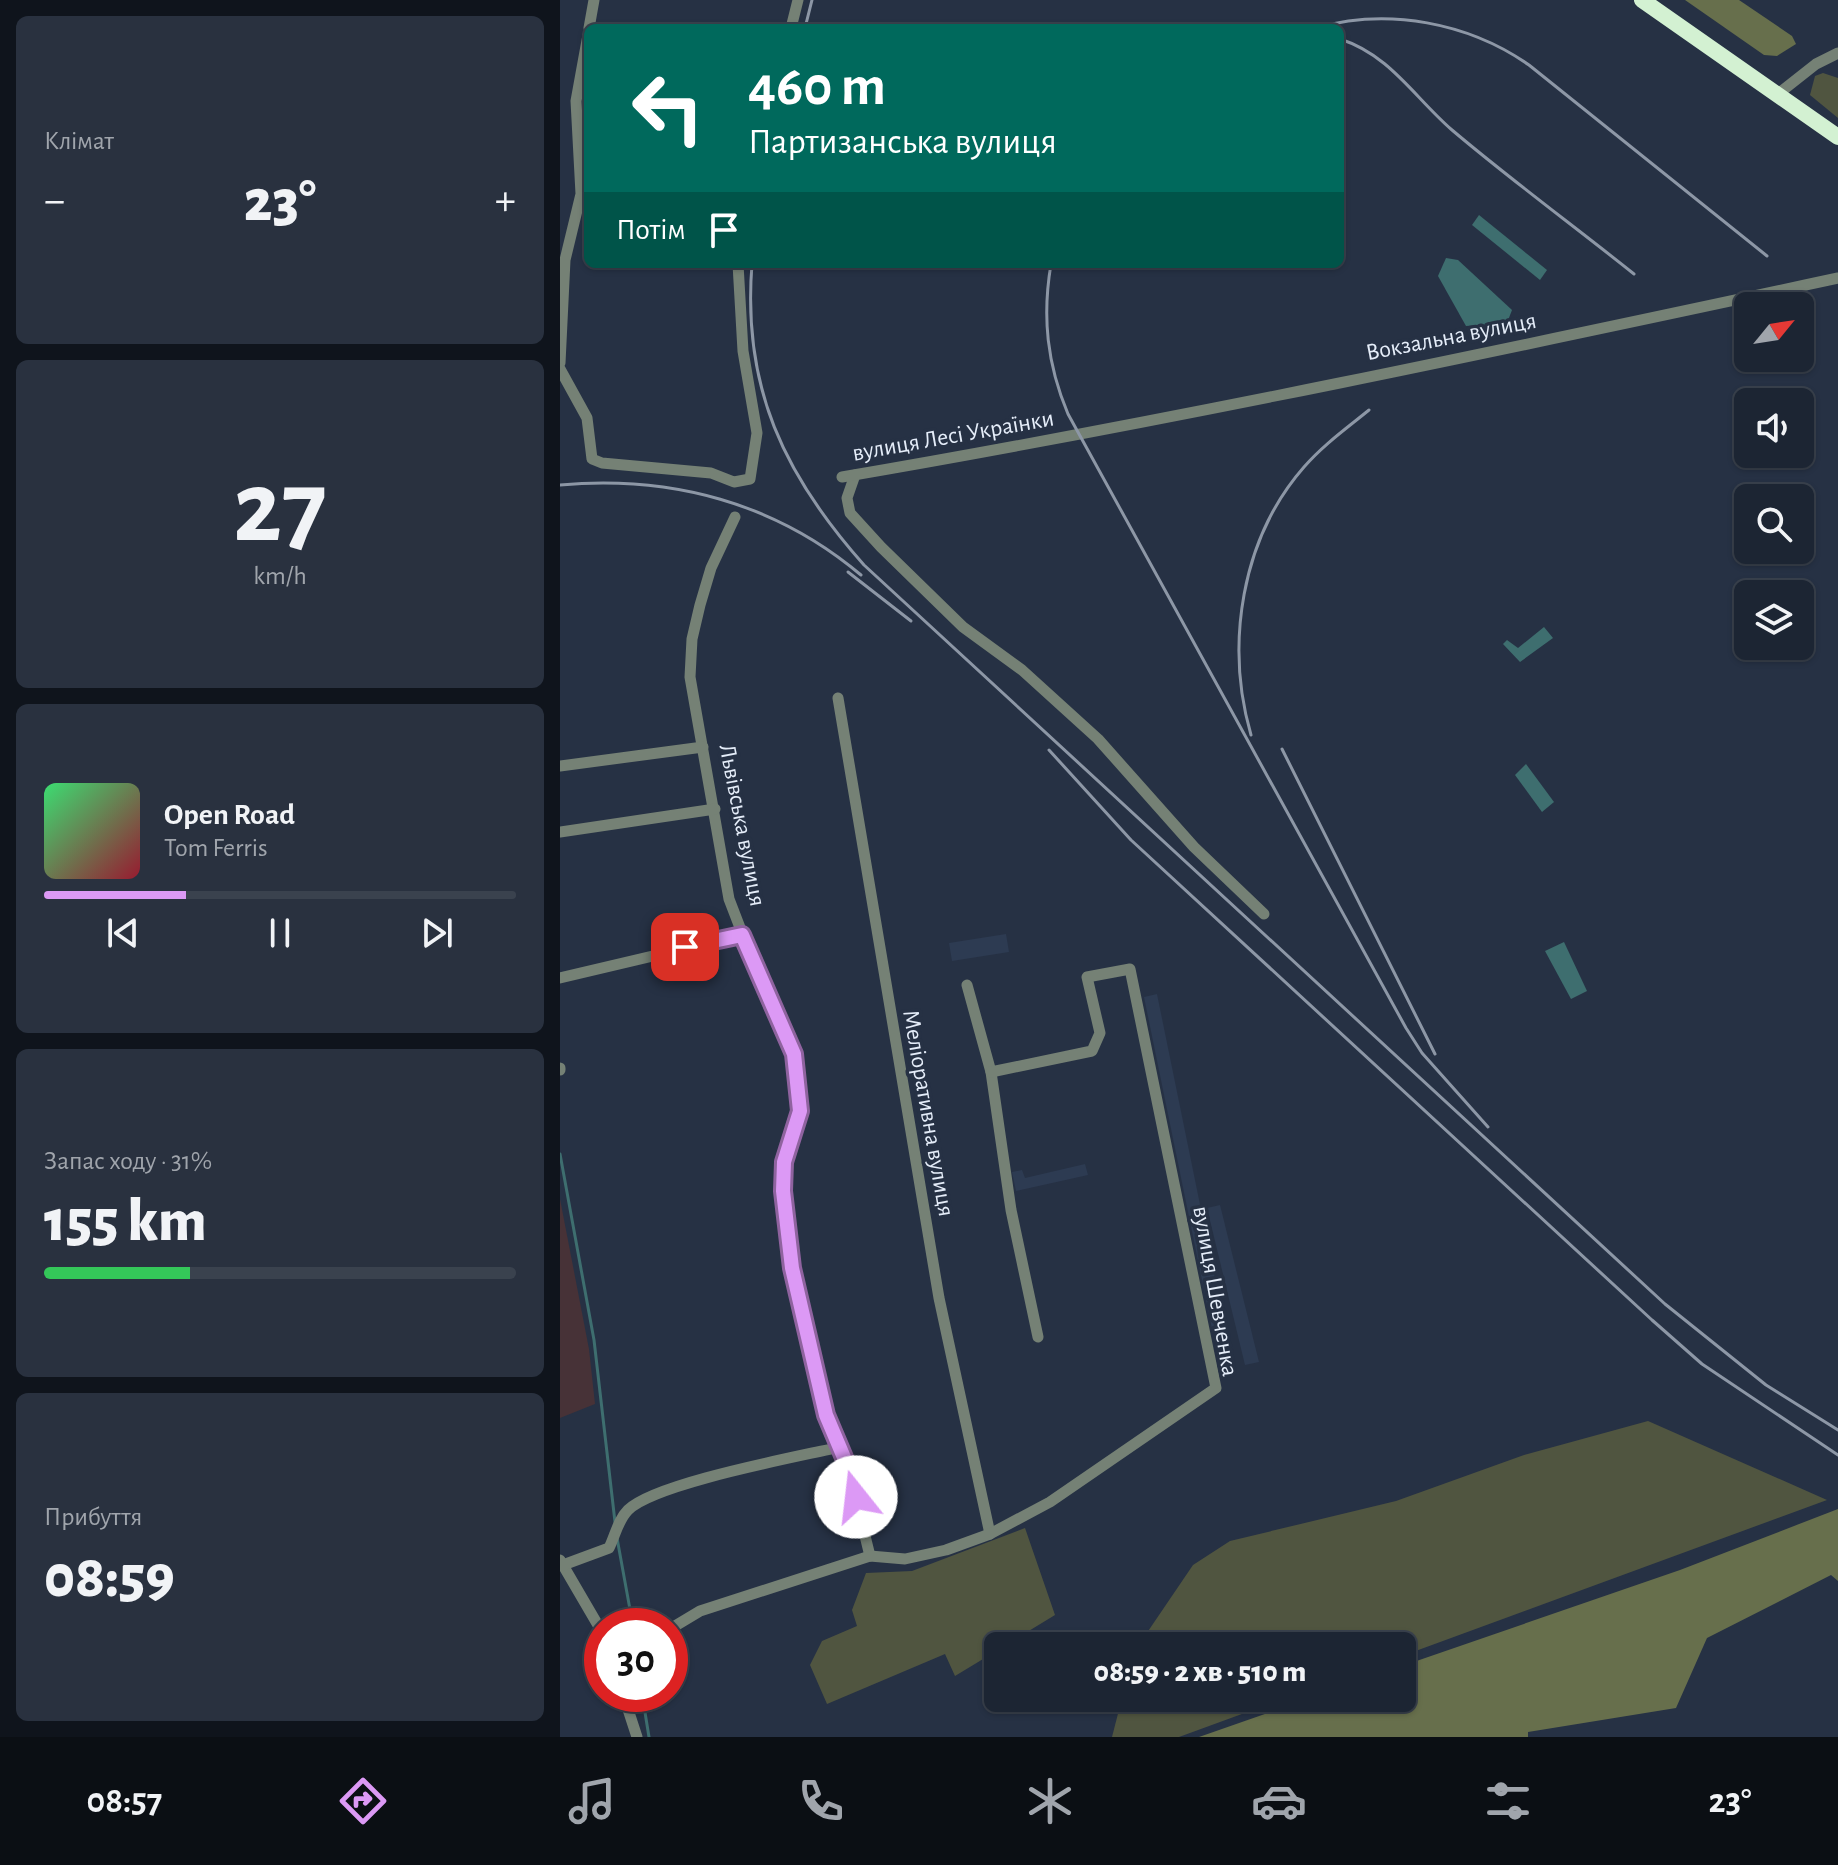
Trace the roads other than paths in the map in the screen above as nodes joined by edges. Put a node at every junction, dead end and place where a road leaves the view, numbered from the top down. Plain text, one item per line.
1 (594, 0) edge
2 (798, 0) edge
3 (1642, 0) edge
4 (590, 24) edge
5 (792, 24) edge
6 (1838, 53) edge
7 (584, 57) edge
8 (1778, 94) junction
9 (1838, 137) edge
10 (738, 268) edge
11 (1838, 278) edge
12 (560, 366) edge
13 (1072, 437) joint
14 (855, 475) junction
15 (842, 477) dead end
16 (735, 517) dead end
17 (838, 698) dead end
18 (703, 747) junction
19 (560, 766) edge
20 (715, 809) junction
21 (560, 832) edge
22 (1264, 914) dead end
23 (742, 935) junction
24 (560, 978) edge
25 (967, 985) dead end
26 (991, 1072) junction
27 (1038, 1337) dead end
28 (840, 1447) junction
29 (990, 1534) junction
30 (870, 1556) junction
31 (562, 1562) edge
32 (588, 1608) edge
33 (688, 1618) edge
34 (629, 1712) edge
35 (637, 1737) edge

1 - 4 street
2 - 5 street
3 - 8 highway
6 - 8 street
7 - 12 street
8 - 9 highway
10 - 12 street
11 - 13 street, Вокзальна вулиця
13 - 14 street, вулиця Лесі Українки
14 - 15 street, вулиця Лесі Українки
14 - 22 street
16 - 18 street, Львівська вулиця
17 - 29 street, Меліоративна вулиця
18 - 19 street
18 - 20 street, Львівська вулиця
20 - 21 street
20 - 23 street, Львівська вулиця
23 - 24 street
23 - 28 street, Львівська вулиця
25 - 26 street
26 - 27 street
26 - 29 street, вулиця Шевченка
28 - 30 street, Львівська вулиця
28 - 31 street
29 - 30 street, вулиця Шевченка
30 - 33 street, вулиця Шевченка
31 - 32 street
34 - 35 street

